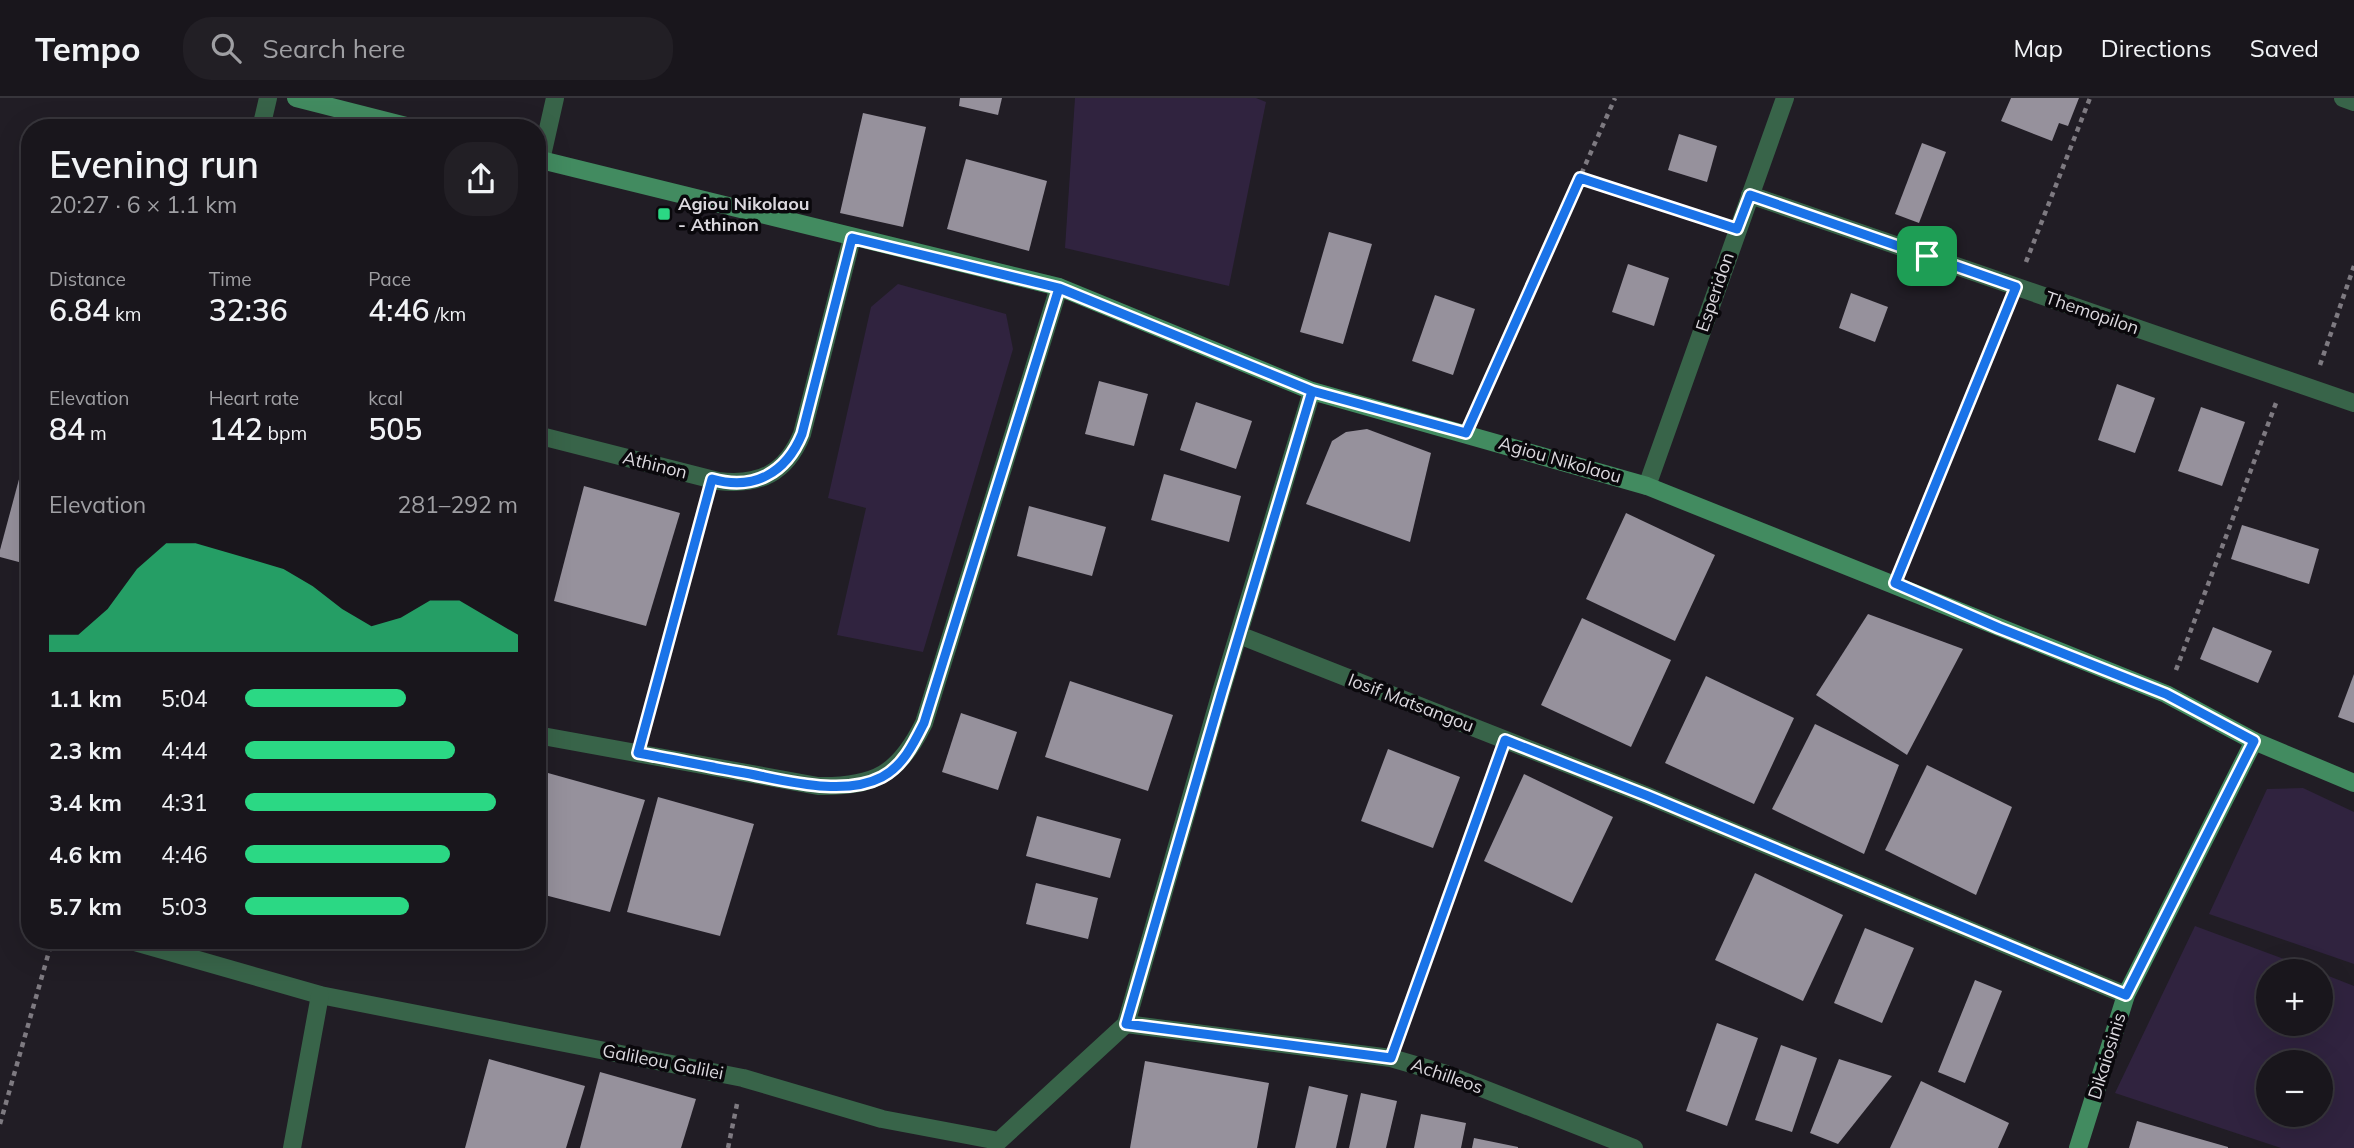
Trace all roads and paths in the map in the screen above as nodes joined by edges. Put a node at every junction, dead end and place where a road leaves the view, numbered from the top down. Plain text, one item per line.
1 (268, 98) edge
2 (296, 98) edge
3 (555, 98) edge
4 (1615, 98) edge
5 (1785, 98) edge
6 (2090, 98) edge
7 (2343, 98) edge
8 (2354, 102) edge
9 (263, 119) edge
10 (379, 119) edge
11 (546, 132) edge
12 (546, 161) edge
13 (1580, 178) junction
14 (1750, 195) junction
15 (1737, 229) junction
16 (852, 238) junction
17 (2354, 266) edge
18 (2016, 287) junction
19 (1059, 288) junction
20 (2285, 379) junction
21 (2311, 388) junction
22 (1312, 391) junction
23 (2354, 403) edge
24 (1466, 433) junction
25 (546, 437) edge
26 (712, 479) junction
27 (1647, 486) junction
28 (1895, 583) junction
29 (1239, 635) junction
30 (2166, 694) junction
31 (546, 737) edge
32 (1505, 740) junction
33 (2254, 741) junction
34 (638, 753) junction
35 (2354, 783) edge
36 (50, 949) edge
37 (158, 949) edge
38 (320, 995) junction
39 (2126, 995) junction
40 (1126, 1024) junction
41 (1391, 1058) junction
42 (743, 1078) junction
43 (0, 1124) edge
44 (292, 1148) edge
45 (729, 1148) edge
46 (1634, 1148) edge
47 (2078, 1148) edge

1 - 9 street
2 - 10 street
3 - 11 street
4 - 13 path
5 - 14 street, Esperidon
6 - 18 path
7 - 8 street
12 - 16 street, Agiou Nikolaou
13 - 15 path
13 - 24 path
14 - 15 street, Esperidon
14 - 18 street, Themopilon
15 - 27 street, Esperidon
16 - 19 street, Agiou Nikolaou
16 - 26 street, Athinon
17 - 21 path
18 - 20 street, Themopilon
18 - 28 path
19 - 22 street, Agiou Nikolaou
19 - 34 street
20 - 21 street, Themopilon
20 - 30 path
21 - 23 street, Themopilon
22 - 24 street, Agiou Nikolaou
22 - 29 street
24 - 27 street, Agiou Nikolaou
25 - 26 street, Athinon
26 - 34 path
27 - 28 street, Agiou Nikolaou
28 - 30 street, Agiou Nikolaou
29 - 32 street, Iosif Matsangou
29 - 40 street
30 - 33 street, Agiou Nikolaou
31 - 34 street
32 - 39 street, Iosif Matsangou
32 - 41 path
33 - 35 street, Agiou Nikolaou
33 - 39 street, Dikaiosinis
36 - 43 path
37 - 38 street, Galileou Galilei
38 - 42 street, Galileou Galilei
38 - 44 street
39 - 47 street, Dikaiosinis
40 - 41 street, Achilleos
40 - 42 street, Galileou Galilei
41 - 46 street, Achilleos
42 - 45 path

